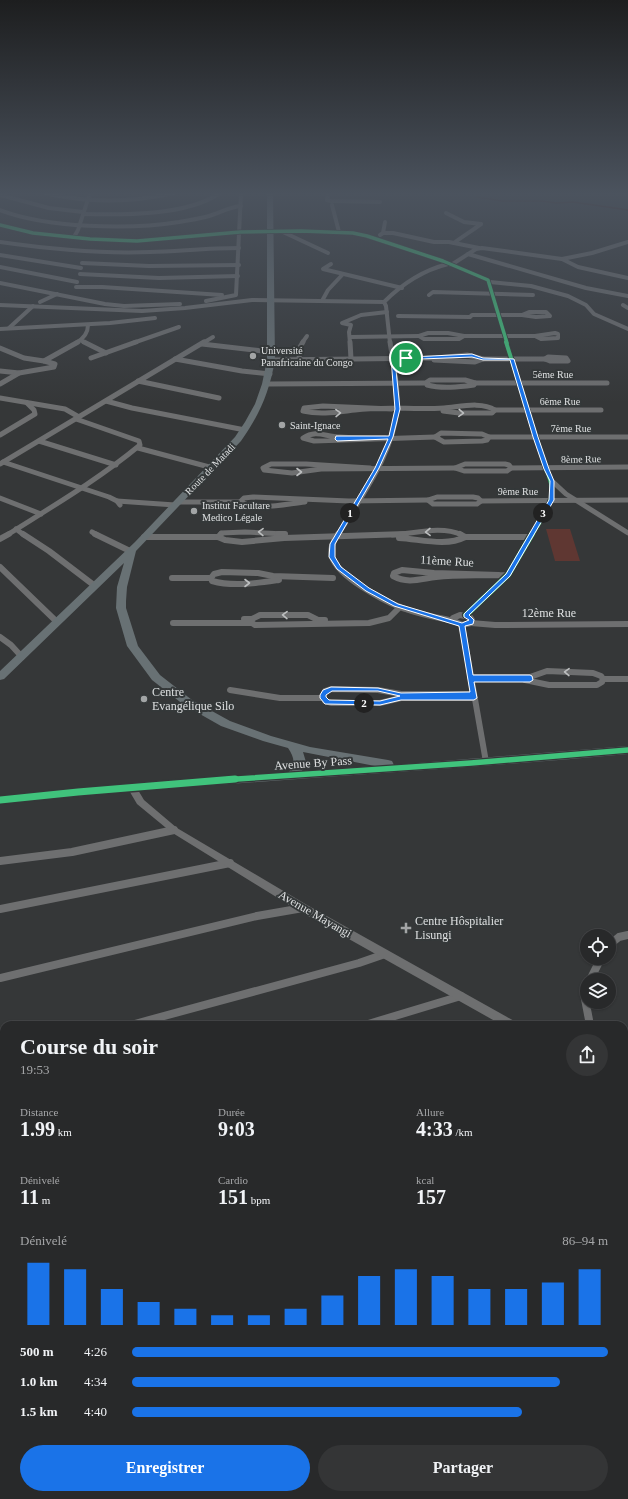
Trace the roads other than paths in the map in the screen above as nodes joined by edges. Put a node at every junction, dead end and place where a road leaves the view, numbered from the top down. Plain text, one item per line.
1 (65, 263) edge
2 (271, 263) edge
3 (499, 263) edge
4 (570, 263) edge
5 (331, 264) dead end
6 (449, 264) joint
7 (82, 265) junction
8 (238, 265) joint
9 (0, 267) edge
10 (80, 274) junction
11 (343, 274) junction
12 (238, 276) junction
13 (628, 278) edge
14 (490, 282) junction
15 (0, 283) edge
16 (77, 284) junction
17 (402, 288) junction
18 (57, 294) junction
19 (459, 295) junction
20 (493, 295) junction
21 (533, 295) dead end
22 (225, 296) junction
23 (628, 296) edge
24 (72, 298) junction
25 (271, 301) junction
26 (322, 301) junction
27 (40, 302) dead end
28 (384, 302) junction
29 (628, 303) edge
30 (0, 305) edge
31 (33, 306) junction
32 (628, 308) edge
33 (387, 314) junction
34 (498, 315) junction
35 (522, 315) junction
36 (155, 318) dead end
37 (88, 325) junction
38 (179, 327) dead end
39 (9, 328) junction
40 (0, 329) edge
41 (628, 329) edge
42 (307, 336) dead end
43 (506, 336) junction
44 (535, 336) dead end
45 (213, 337) dead end
46 (390, 337) junction
47 (350, 338) junction
48 (82, 341) junction
49 (202, 344) junction
50 (0, 348) edge
51 (106, 353) junction
52 (271, 356) junction
53 (91, 358) dead end
54 (175, 359) junction
55 (299, 359) junction
56 (351, 359) junction
57 (393, 359) junction
58 (512, 359) junction
59 (545, 359) dead end
60 (44, 361) junction
61 (0, 371) edge
62 (19, 373) junction
63 (270, 374) junction
64 (138, 381) junction
65 (519, 383) junction
66 (607, 383) dead end
67 (0, 384) edge
68 (268, 384) junction
69 (395, 384) junction
70 (0, 398) edge
71 (219, 398) dead end
72 (106, 401) junction
73 (27, 403) junction
74 (354, 409) junction
75 (395, 409) junction
76 (528, 410) junction
77 (601, 410) dead end
78 (77, 418) junction
79 (245, 430) junction
80 (0, 434) edge
81 (388, 437) junction
82 (435, 437) junction
83 (489, 437) junction
84 (536, 437) junction
85 (628, 437) edge
86 (337, 438) junction
87 (39, 441) junction
88 (138, 448) junction
89 (2, 463) edge
90 (116, 465) junction
91 (213, 468) junction
92 (321, 468) junction
93 (377, 468) junction
94 (628, 468) edge
95 (546, 469) junction
96 (552, 481) junction
97 (81, 489) junction
98 (0, 498) edge
99 (552, 500) junction
100 (578, 500) junction
101 (628, 500) edge
102 (300, 501) junction
103 (358, 501) junction
104 (240, 502) junction
105 (177, 503) junction
106 (41, 514) junction
107 (16, 529) junction
108 (92, 532) dead end
109 (628, 533) edge
110 (278, 536) junction
111 (337, 536) junction
112 (404, 536) junction
113 (144, 537) junction
114 (218, 537) junction
115 (465, 537) junction
116 (529, 538) junction
117 (0, 539) edge
118 (132, 552) junction
119 (0, 567) edge
120 (348, 575) junction
121 (434, 575) junction
122 (508, 575) junction
123 (172, 578) dead end
124 (210, 578) junction
125 (273, 578) junction
126 (94, 586) junction
127 (398, 606) junction
128 (466, 615) junction
129 (174, 621) dead end
130 (252, 621) junction
131 (318, 621) junction
132 (454, 621) junction
133 (57, 622) junction
134 (471, 623) junction
135 (628, 624) edge
136 (462, 625) junction
137 (0, 637) edge
138 (22, 657) junction
139 (0, 677) edge
140 (530, 678) junction
141 (471, 679) junction
142 (603, 679) junction
143 (628, 679) edge
144 (230, 690) dead end
145 (285, 695) dead end
146 (323, 696) junction
147 (394, 696) junction
148 (473, 696) junction
149 (294, 748) junction
150 (628, 750) edge
151 (486, 762) junction
152 (417, 767) junction
153 (292, 776) junction
154 (132, 787) junction
155 (0, 800) edge
156 (174, 830) junction
157 (0, 861) edge
158 (230, 863) junction
159 (303, 908) junction
160 (0, 909) edge
161 (628, 935) edge
162 (616, 939) edge
163 (385, 954) junction
164 (0, 978) edge
165 (461, 996) junction
166 (587, 1009) edge
167 (153, 1021) edge
168 (378, 1021) edge
169 (505, 1021) edge
170 (589, 1021) edge

1 - 7 street
2 - 25 highway, Route de Matadi
3 - 23 street
4 - 13 street
5 - 11 street
6 - 14 street
6 - 17 street
7 - 8 street
7 - 10 street
8 - 12 street
9 - 16 street
10 - 12 street
10 - 16 street
11 - 17 street
11 - 26 street
12 - 22 street
14 - 20 street
14 - 41 street
15 - 18 street
16 - 22 street
16 - 24 street
17 - 28 street
18 - 24 street
18 - 27 street
19 - 19 street
19 - 20 street
20 - 21 street
20 - 34 street
22 - 24 street
25 - 26 street
25 - 31 street
25 - 52 highway, Route de Matadi
26 - 28 street
28 - 33 street
29 - 32 street
30 - 31 street
31 - 39 street
33 - 34 street
33 - 46 street
33 - 47 street
34 - 35 street
34 - 43 street
35 - 35 street
36 - 37 street
37 - 39 street
37 - 48 street
38 - 51 street
39 - 40 street
42 - 55 street
43 - 44 street
43 - 46 street
43 - 58 street
45 - 49 street
46 - 47 street
46 - 57 street
47 - 56 street
48 - 51 street
48 - 60 street
49 - 52 street
49 - 54 street
50 - 60 street
51 - 53 street
52 - 55 street
52 - 63 highway, Route de Matadi
54 - 63 street
54 - 64 street
55 - 56 street
56 - 57 street
57 - 58 street
57 - 69 street
58 - 59 street
58 - 65 street
60 - 62 street
61 - 62 street
62 - 67 street
63 - 68 highway, Route de Matadi
64 - 71 street
64 - 72 street
65 - 66 street, 5ème Rue
65 - 69 street, 5ème Rue
65 - 76 street
68 - 69 street, 5ème Rue
68 - 79 highway, Route de Matadi
69 - 75 street
70 - 73 street
72 - 78 street
72 - 79 street
73 - 78 street
73 - 80 street
74 -> 74 street
74 - 75 street, 6ème Rue
75 - 76 street, 6ème Rue
75 - 81 street
76 - 77 street, 6ème Rue
76 - 84 street
78 - 87 street
78 - 88 street
79 - 91 highway, Route de Matadi
81 - 82 street
81 - 86 street
81 - 93 street
82 - 83 street
82 - 83 street
83 - 84 street, 7ème Rue
84 - 85 street, 7ème Rue
84 - 95 street
86 - 86 street
87 - 89 street
87 - 90 street
88 - 90 street
88 - 91 street
89 - 97 street
90 - 97 street
91 - 105 highway, Route de Matadi
92 -> 92 street
92 - 93 street, 8ème Rue
93 - 95 street, 8ème Rue
93 - 103 street
94 - 95 street, 8ème Rue
95 - 96 street
96 - 99 street
96 - 100 street
97 - 105 street
97 - 106 street
98 - 106 street
99 - 100 street, 9ème Rue
99 - 103 street, 9ème Rue
99 - 116 street
100 - 101 street, 9ème Rue
100 - 109 street
102 - 103 street, 9ème Rue
102 - 104 street
102 - 104 street
103 - 111 street
104 - 105 street
105 - 113 highway, Route de Matadi
106 - 107 street
107 - 117 street
107 - 126 street
108 - 118 street
110 - 111 street
110 - 114 street
110 -> 114 street
111 - 112 street
111 - 120 street
112 - 115 street
115 -> 112 street
113 - 114 street
113 - 118 highway, Route de Matadi
115 - 116 street
116 - 122 street
118 - 126 highway, Route de Matadi
118 - 149 highway
119 - 133 street
120 - 125 street
120 - 127 street
121 - 121 street, 11ème Rue
121 - 122 street
122 - 128 street
123 - 124 street
124 -> 125 street
124 - 125 street
126 - 133 highway, Route de Matadi
127 - 131 street
127 - 132 street
128 - 132 street
128 - 134 street
129 - 130 street
131 -> 130 street
130 - 131 street
132 - 136 street
133 - 138 highway, Route de Matadi
134 - 135 street, 12ème Rue
134 - 136 street, 12ème Rue
136 - 141 street
137 - 138 street
138 - 139 highway, Route de Matadi
140 - 141 street
142 -> 140 street
140 - 142 street
141 - 148 street
142 - 143 street
144 - 146 street
145 - 146 street
146 - 147 street
146 - 147 street
147 - 148 street
148 - 151 street
149 - 152 highway
149 - 153 highway
150 - 151 highway, Avenue By Pass
151 - 152 highway, Avenue By Pass
152 - 153 highway, Avenue By Pass
153 - 154 highway, Avenue By Pass
154 - 155 highway, Avenue By Pass
154 - 156 street, Avenue Mayangi
156 - 157 street
156 - 158 street, Avenue Mayangi
158 - 159 street, Avenue Mayangi
158 - 160 street
159 - 163 street, Avenue Mayangi
159 - 164 street
161 - 162 street
163 - 165 street, Avenue Mayangi
163 - 167 street
165 - 168 street
165 - 169 street, Avenue Mayangi
166 - 170 street

